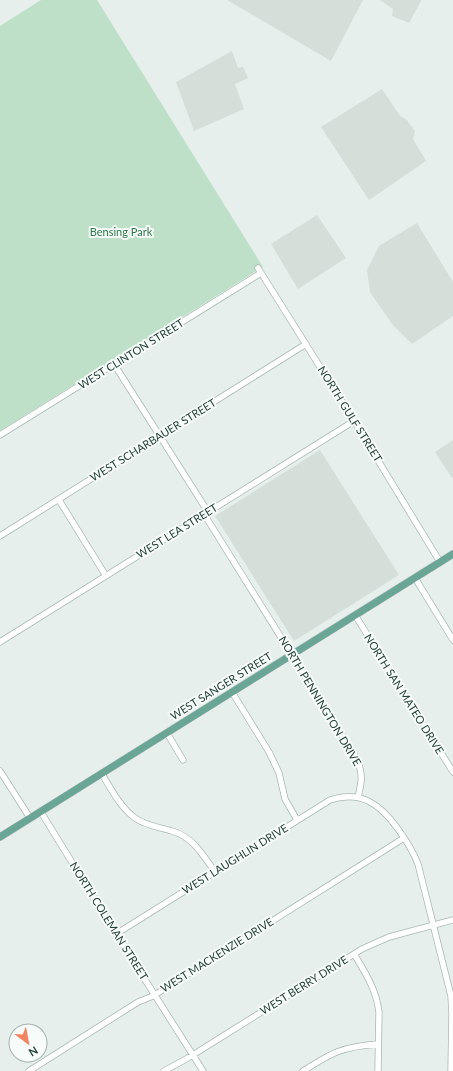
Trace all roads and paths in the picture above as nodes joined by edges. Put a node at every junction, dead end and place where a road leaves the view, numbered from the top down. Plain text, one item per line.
1 (260, 270) joint
2 (306, 344) junction
3 (114, 364) junction
4 (354, 421) junction
5 (0, 435) edge
6 (160, 436) junction
7 (59, 500) junction
8 (206, 513) junction
9 (0, 536) edge
10 (453, 554) edge
11 (440, 562) junction
12 (106, 576) junction
13 (414, 578) junction
14 (355, 615) junction
15 (453, 640) edge
16 (0, 642) edge
17 (293, 654) junction
18 (232, 692) junction
19 (166, 733) junction
20 (183, 760) dead end
21 (0, 771) edge
22 (453, 772) edge
23 (102, 774) junction
24 (358, 797) junction
25 (41, 812) junction
26 (30, 818) junction
27 (297, 820) junction
28 (0, 837) edge
29 (404, 838) junction
30 (215, 872) junction
31 (453, 920) edge
32 (434, 925) junction
33 (116, 934) junction
34 (354, 954) junction
35 (154, 995) junction
36 (378, 1044) junction
37 (193, 1055) junction
38 (30, 1071) edge
39 (164, 1071) edge
40 (203, 1071) edge
41 (303, 1071) edge
42 (378, 1071) edge
43 (451, 1071) edge

1 - 2 street, NORTH GULF STREET
1 - 3 street, WEST CLINTON STREET
2 - 4 street, NORTH GULF STREET
2 - 6 street, WEST SCHARBAUER STREET
3 - 5 street, WEST CLINTON STREET
3 - 6 street, NORTH PENNINGTON DRIVE
4 - 8 street, WEST LEA STREET
4 - 11 street, NORTH GULF STREET
6 - 7 street, WEST SCHARBAUER STREET
6 - 8 street, NORTH PENNINGTON DRIVE
7 - 9 street, WEST SCHARBAUER STREET
7 - 12 street
8 - 12 street, WEST LEA STREET
8 - 17 street, NORTH PENNINGTON DRIVE
10 - 11 main road, WEST SANGER STREET
11 - 13 main road, WEST SANGER STREET
12 - 16 street, WEST LEA STREET
13 - 14 main road, WEST SANGER STREET
13 - 15 street
14 - 17 main road, WEST SANGER STREET
14 - 22 street, NORTH SAN MATEO DRIVE
17 - 18 main road, WEST SANGER STREET
17 - 24 street, NORTH PENNINGTON DRIVE
18 - 19 main road, WEST SANGER STREET
18 - 27 street
19 - 20 street
19 - 23 main road, WEST SANGER STREET
21 - 26 street
23 - 25 main road, WEST SANGER STREET
23 - 30 street
24 - 27 street, WEST LAUGHLIN DRIVE
24 - 29 street
25 - 26 main road, WEST SANGER STREET
25 - 33 street, NORTH COLEMAN STREET
26 - 28 main road, WEST SANGER STREET
27 - 30 street, WEST LAUGHLIN DRIVE
29 - 32 street
29 - 35 street, WEST MACKENZIE DRIVE
30 - 33 street, WEST LAUGHLIN DRIVE
31 - 32 street, WEST BERRY DRIVE
32 - 34 street, WEST BERRY DRIVE
32 - 43 street
33 - 35 street, NORTH COLEMAN STREET
34 - 36 street
34 - 37 street, WEST BERRY DRIVE
35 - 37 street, NORTH COLEMAN STREET
35 - 38 street, WEST MACKENZIE DRIVE
36 - 41 street
36 - 42 street
37 - 39 street, WEST BERRY DRIVE
37 - 40 street, NORTH COLEMAN STREET

